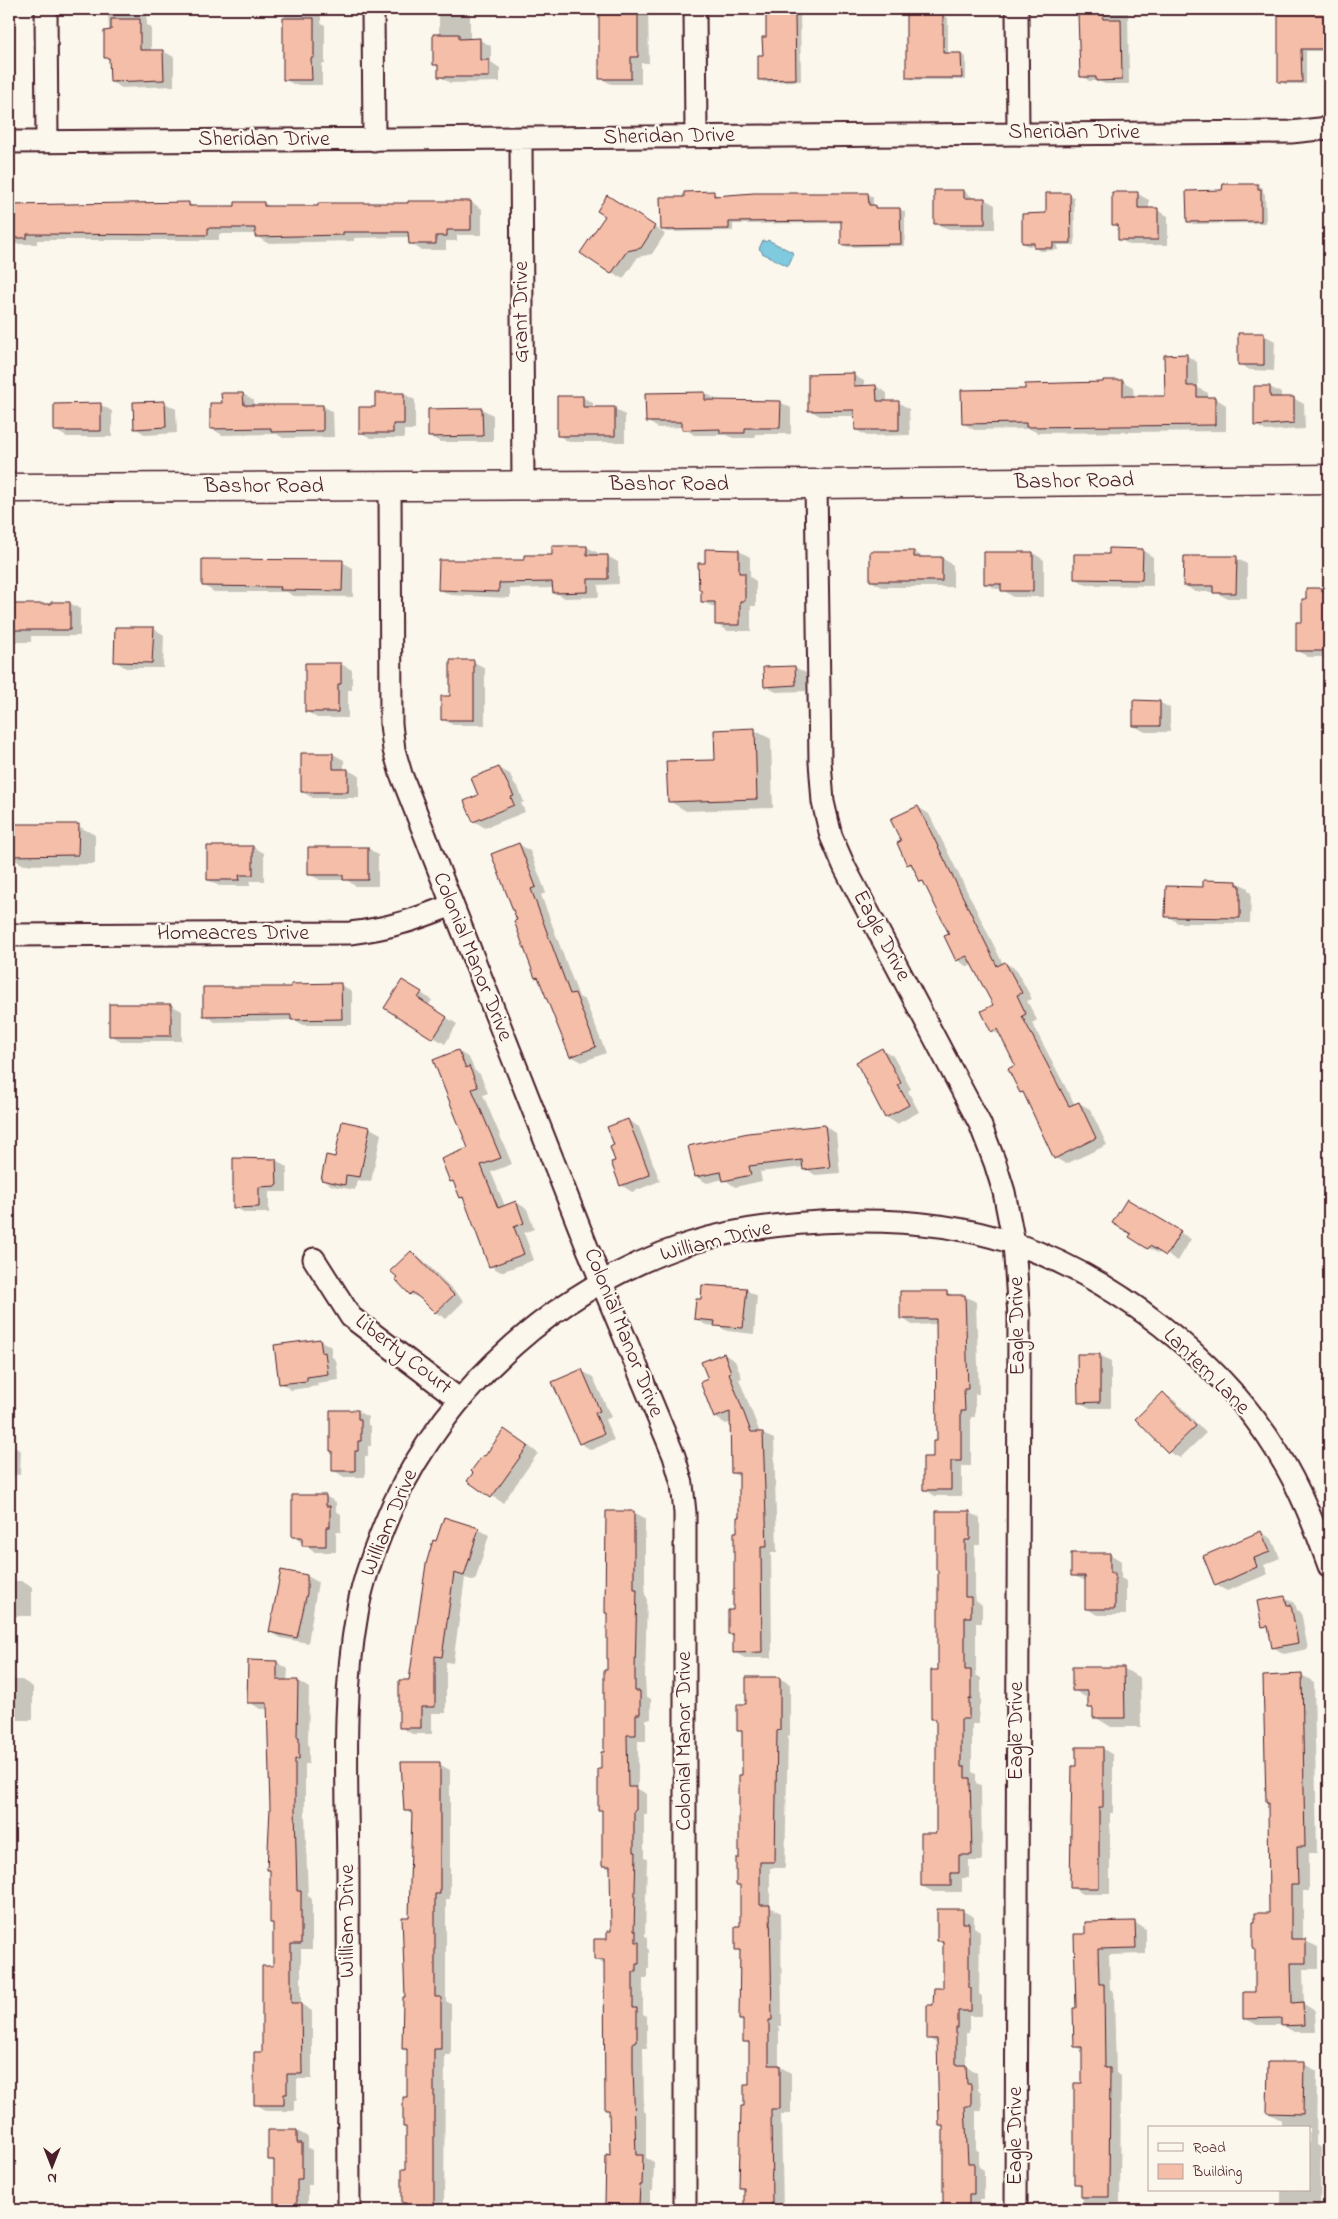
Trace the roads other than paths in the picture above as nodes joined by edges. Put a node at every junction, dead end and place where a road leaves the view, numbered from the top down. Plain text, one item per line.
1 (46, 9) edge
2 (372, 9) edge
3 (695, 9) edge
4 (1017, 9) edge
5 (1329, 128) edge
6 (1018, 134) junction
7 (696, 136) junction
8 (522, 138) junction
9 (374, 140) junction
10 (47, 141) junction
11 (9, 142) edge
12 (1329, 478) edge
13 (816, 484) junction
14 (523, 486) junction
15 (390, 487) junction
16 (9, 488) edge
17 (452, 904) junction
18 (9, 935) edge
19 (1014, 1243) junction
20 (314, 1259) dead end
21 (602, 1283) junction
22 (460, 1400) junction
23 (1329, 1566) edge
24 (349, 2210) edge
25 (685, 2210) edge
26 (1016, 2210) edge

1 - 10 street
2 - 9 street
3 - 7 street
4 - 6 street
5 - 6 street, Sheridan Drive
6 - 7 street, Sheridan Drive
7 - 8 street, Sheridan Drive
8 - 9 street, Sheridan Drive
8 - 14 street, Grant Drive
9 - 10 street, Sheridan Drive
10 - 11 street, Sheridan Drive
12 - 13 street, Bashor Road
13 - 14 street, Bashor Road
13 - 19 street, Eagle Drive
14 - 15 street, Bashor Road
15 - 16 street, Bashor Road
15 - 17 street, Colonial Manor Drive
17 - 18 street, Homeacres Drive
17 - 21 street, Colonial Manor Drive
19 - 21 street, William Drive
19 - 23 street, Lantern Lane
19 - 26 street, Eagle Drive
20 - 22 street, Liberty Court
21 - 22 street, William Drive
21 - 25 street, Colonial Manor Drive
22 - 24 street, William Drive

